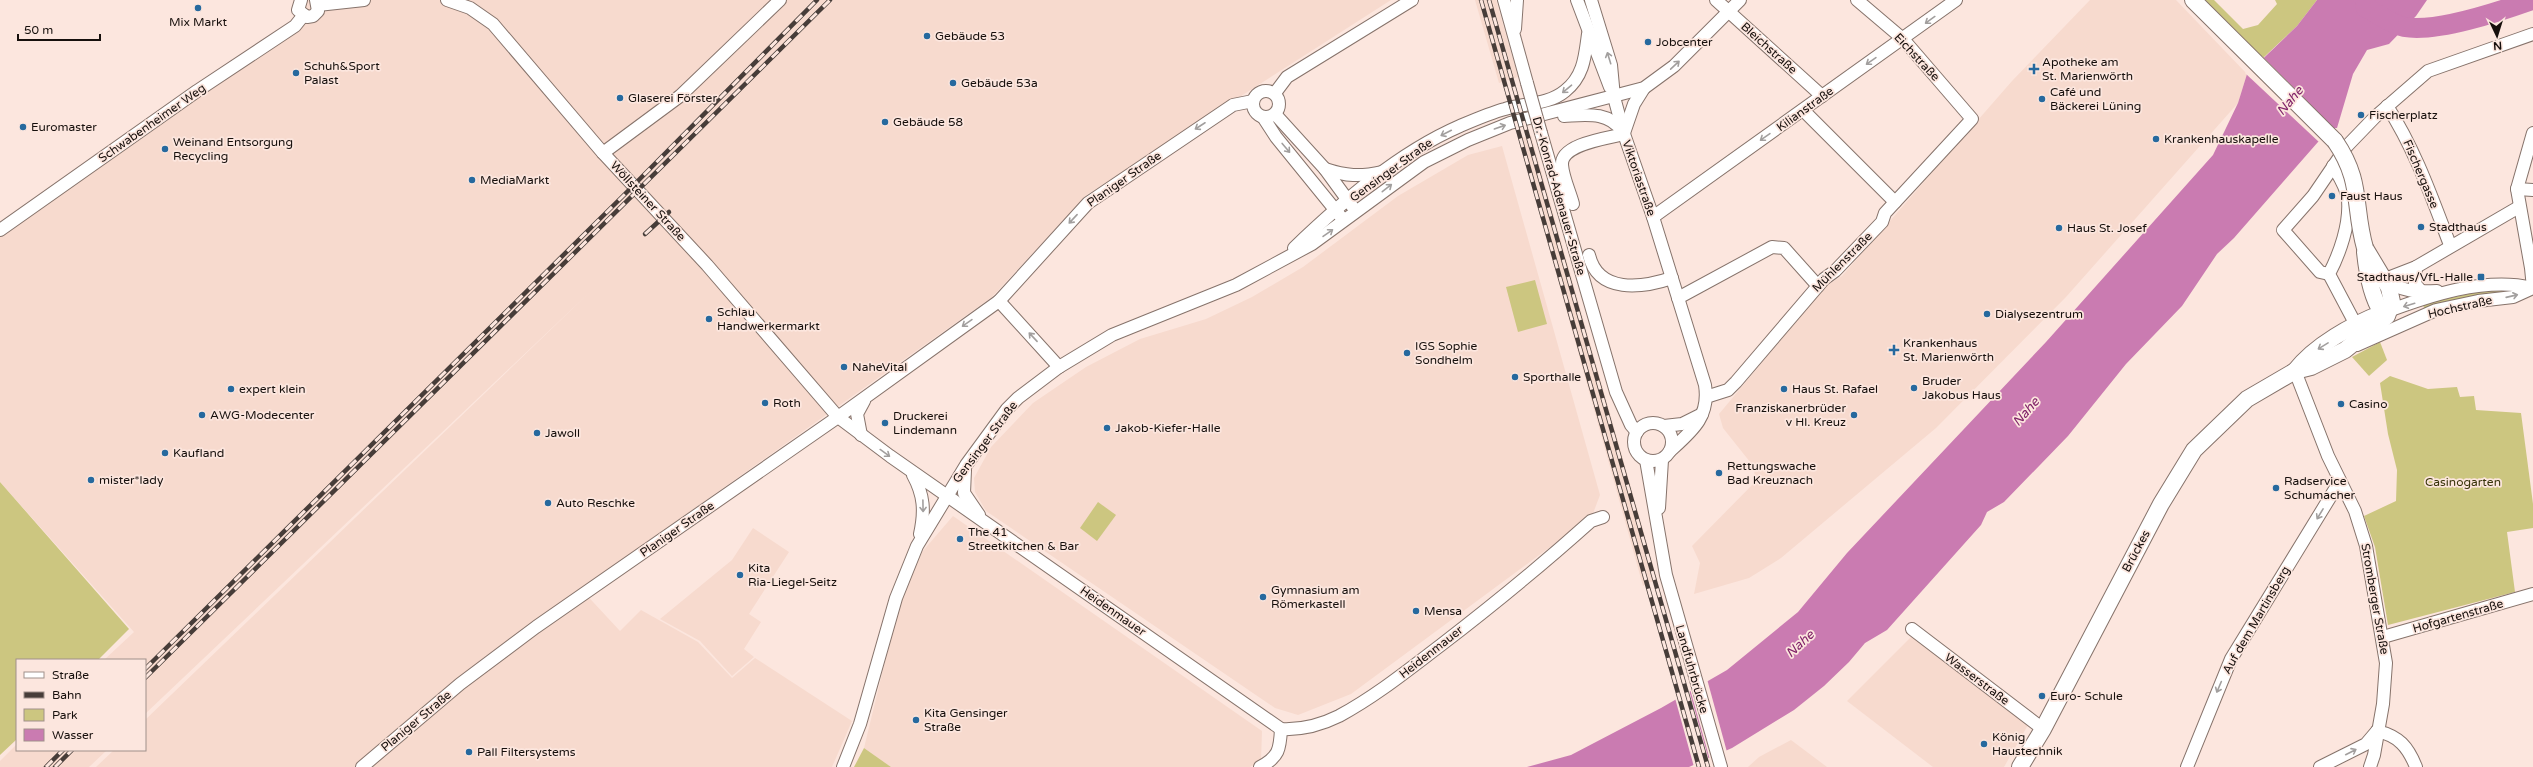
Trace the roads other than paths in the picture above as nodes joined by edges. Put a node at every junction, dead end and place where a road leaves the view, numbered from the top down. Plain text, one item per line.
1 (300, 0) edge
2 (364, 0) edge
3 (447, 0) edge
4 (780, 0) edge
5 (1412, 0) edge
6 (1504, 0) edge
7 (1517, 0) edge
8 (1577, 0) edge
9 (1591, 0) edge
10 (1716, 0) edge
11 (1740, 0) edge
12 (1857, 0) edge
13 (1956, 0) edge
14 (2193, 0) edge
15 (317, 2) edge
16 (1729, 12) junction
17 (303, 16) junction
18 (1588, 34) junction
19 (2533, 34) edge
20 (1514, 38) junction
21 (1903, 39) junction
22 (1644, 88) junction
23 (1275, 93) junction
24 (1822, 96) junction
25 (1614, 97) junction
26 (1253, 101) junction
27 (2387, 106) junction
28 (1803, 110) junction
29 (1269, 116) junction
30 (1534, 117) junction
31 (1972, 119) joint
32 (2533, 133) edge
33 (1624, 134) junction
34 (603, 153) junction
35 (2333, 166) junction
36 (1325, 169) junction
37 (1386, 171) junction
38 (2517, 189) junction
39 (2533, 190) edge
40 (1348, 200) junction
41 (1895, 202) junction
42 (1573, 204) dead end
43 (2518, 207) junction
44 (1336, 211) junction
45 (1356, 212) junction
46 (1653, 218) junction
47 (1344, 221) junction
48 (0, 230) edge
49 (2450, 245) junction
50 (1588, 255) dead end
51 (1285, 257) junction
52 (2372, 266) junction
53 (2416, 267) junction
54 (2329, 274) junction
55 (1672, 278) junction
56 (2385, 279) junction
57 (1818, 286) junction
58 (2533, 288) edge
59 (2456, 290) junction
60 (2422, 292) junction
61 (1678, 298) junction
62 (1000, 301) junction
63 (2386, 313) junction
64 (2419, 316) junction
65 (2356, 325) junction
66 (2345, 350) junction
67 (1058, 367) junction
68 (2295, 371) junction
69 (874, 390) junction
70 (1616, 392) junction
71 (1706, 397) junction
72 (1703, 414) junction
73 (838, 418) junction
74 (1647, 424) junction
75 (1664, 426) junction
76 (1637, 432) junction
77 (861, 435) junction
78 (1666, 455) junction
79 (1646, 460) junction
80 (966, 465) junction
81 (910, 470) junction
82 (2340, 481) junction
83 (946, 496) junction
84 (1603, 517) dead end
85 (984, 522) junction
86 (1658, 535) junction
87 (916, 546) junction
88 (2533, 594) edge
89 (1912, 628) dead end
90 (2383, 637) junction
91 (1281, 729) junction
92 (2043, 729) junction
93 (2377, 731) junction
94 (1720, 765) edge
95 (362, 767) edge
96 (843, 767) edge
97 (1260, 767) edge
98 (2020, 767) edge
99 (2187, 767) edge
100 (2320, 767) edge
101 (2370, 767) edge
102 (2416, 767) edge

1 - 17 street
2 - 15 street
3 - 34 street, Wöllsteiner Straße
4 - 34 street
5 - 23 street
6 - 20 street, Dr.-Konrad-Adenauer-Straße
7 - 20 street
8 - 18 street
25 -> 9 street
10 - 16 street, Bleichstraße
11 - 16 street
12 - 21 street, Eichstraße
13 -> 21 street, Kilianstraße
14 - 52 main road, bridge
15 - 17 street, Schwabenheimer Weg
22 -> 16 street
16 - 24 street, Bleichstraße
17 - 48 street, Schwabenheimer Weg
18 - 25 street
18 -> 37 street, Gensinger Straße
19 - 27 street
20 - 70 street, Dr.-Konrad-Adenauer-Straße, bridge
21 -> 24 street, Kilianstraße
21 - 31 street, Eichstraße
22 - 25 street
22 - 33 street
23 - 26 street, Planiger Straße
23 - 29 street
24 - 28 street, Kilianstraße
25 - 30 street, Gensinger Straße
25 - 33 street, Viktoriastraße
26 - 29 street
26 -> 62 street, Planiger Straße
27 - 35 street
27 - 49 street, Fischergasse
28 - 41 street
28 -> 46 street, Kilianstraße
29 - 36 street
29 -> 44 street
30 - 33 street
45 -> 30 street, Gensinger Straße
31 - 41 street, Mühlenstraße
32 - 38 street
33 - 42 street
33 - 46 street, Viktoriastraße
34 - 73 street, Wöllsteiner Straße
35 - 54 street
35 - 54 street
36 - 37 street
36 - 40 street
37 - 40 street, Gensinger Straße
38 - 39 street
38 - 43 street
40 - 44 street, Gensinger Straße
40 - 45 street
41 - 57 street, Mühlenstraße
43 - 49 street
43 - 58 street
44 - 47 street
44 - 51 street, Gensinger Straße
45 - 47 street, Gensinger Straße
46 - 55 street, Viktoriastraße
51 -> 47 street, Gensinger Straße
49 - 53 street
50 - 55 street
51 - 67 street, Gensinger Straße
52 - 56 main road
52 - 63 main road
53 - 56 street
53 - 60 street
54 - 65 street
55 - 61 street, Viktoriastraße
56 - 60 street
56 - 63 main road
57 - 61 street
57 - 71 street, Mühlenstraße
58 - 59 street, Hochstraße
64 -> 58 street, Hochstraße
59 - 60 street
59 -> 63 street, Hochstraße
61 - 71 street, Viktoriastraße
67 -> 62 street
62 -> 69 street, Planiger Straße
63 - 64 street
63 - 65 main road, Brückes
63 - 66 main road, Brückes
64 - 66 street, Hochstraße
65 -> 68 main road, Brückes
66 - 68 main road, Brückes
67 - 80 street, Gensinger Straße
68 - 82 street, Stromberger Straße
68 - 92 main road, Brückes
69 - 73 street, Planiger Straße
69 - 77 street
70 - 74 street, Dr.-Konrad-Adenauer-Straße
70 - 76 street, Dr.-Konrad-Adenauer-Straße
71 - 72 street, Viktoriastraße
72 - 75 street
72 - 78 street, Viktoriastraße
73 - 77 street, Heidenmauer
73 - 95 street, Planiger Straße
74 - 75 street
74 - 76 street
75 - 78 street
76 - 79 street
77 -> 81 street, Heidenmauer
78 - 79 street
78 - 86 street
79 - 86 street
80 - 83 street, Gensinger Straße
80 - 85 street, Heidenmauer
81 - 83 street, Heidenmauer
81 -> 87 street
82 - 90 street, Stromberger Straße
82 -> 99 street, Auf dem Martinsberg
83 - 85 street, Heidenmauer
83 - 87 street, Gensinger Straße
84 - 91 street, Heidenmauer
85 - 91 street, Heidenmauer
86 - 94 street, Landfuhrbrücke
87 - 96 street, Gensinger Straße
88 - 90 street, Hofgartenstraße
89 - 92 street, Wasserstraße
90 - 93 street, Stromberger Straße
91 - 97 street
92 - 98 main road, Brückes
100 -> 93 street
93 - 101 street, Stromberger Straße
93 - 102 street

